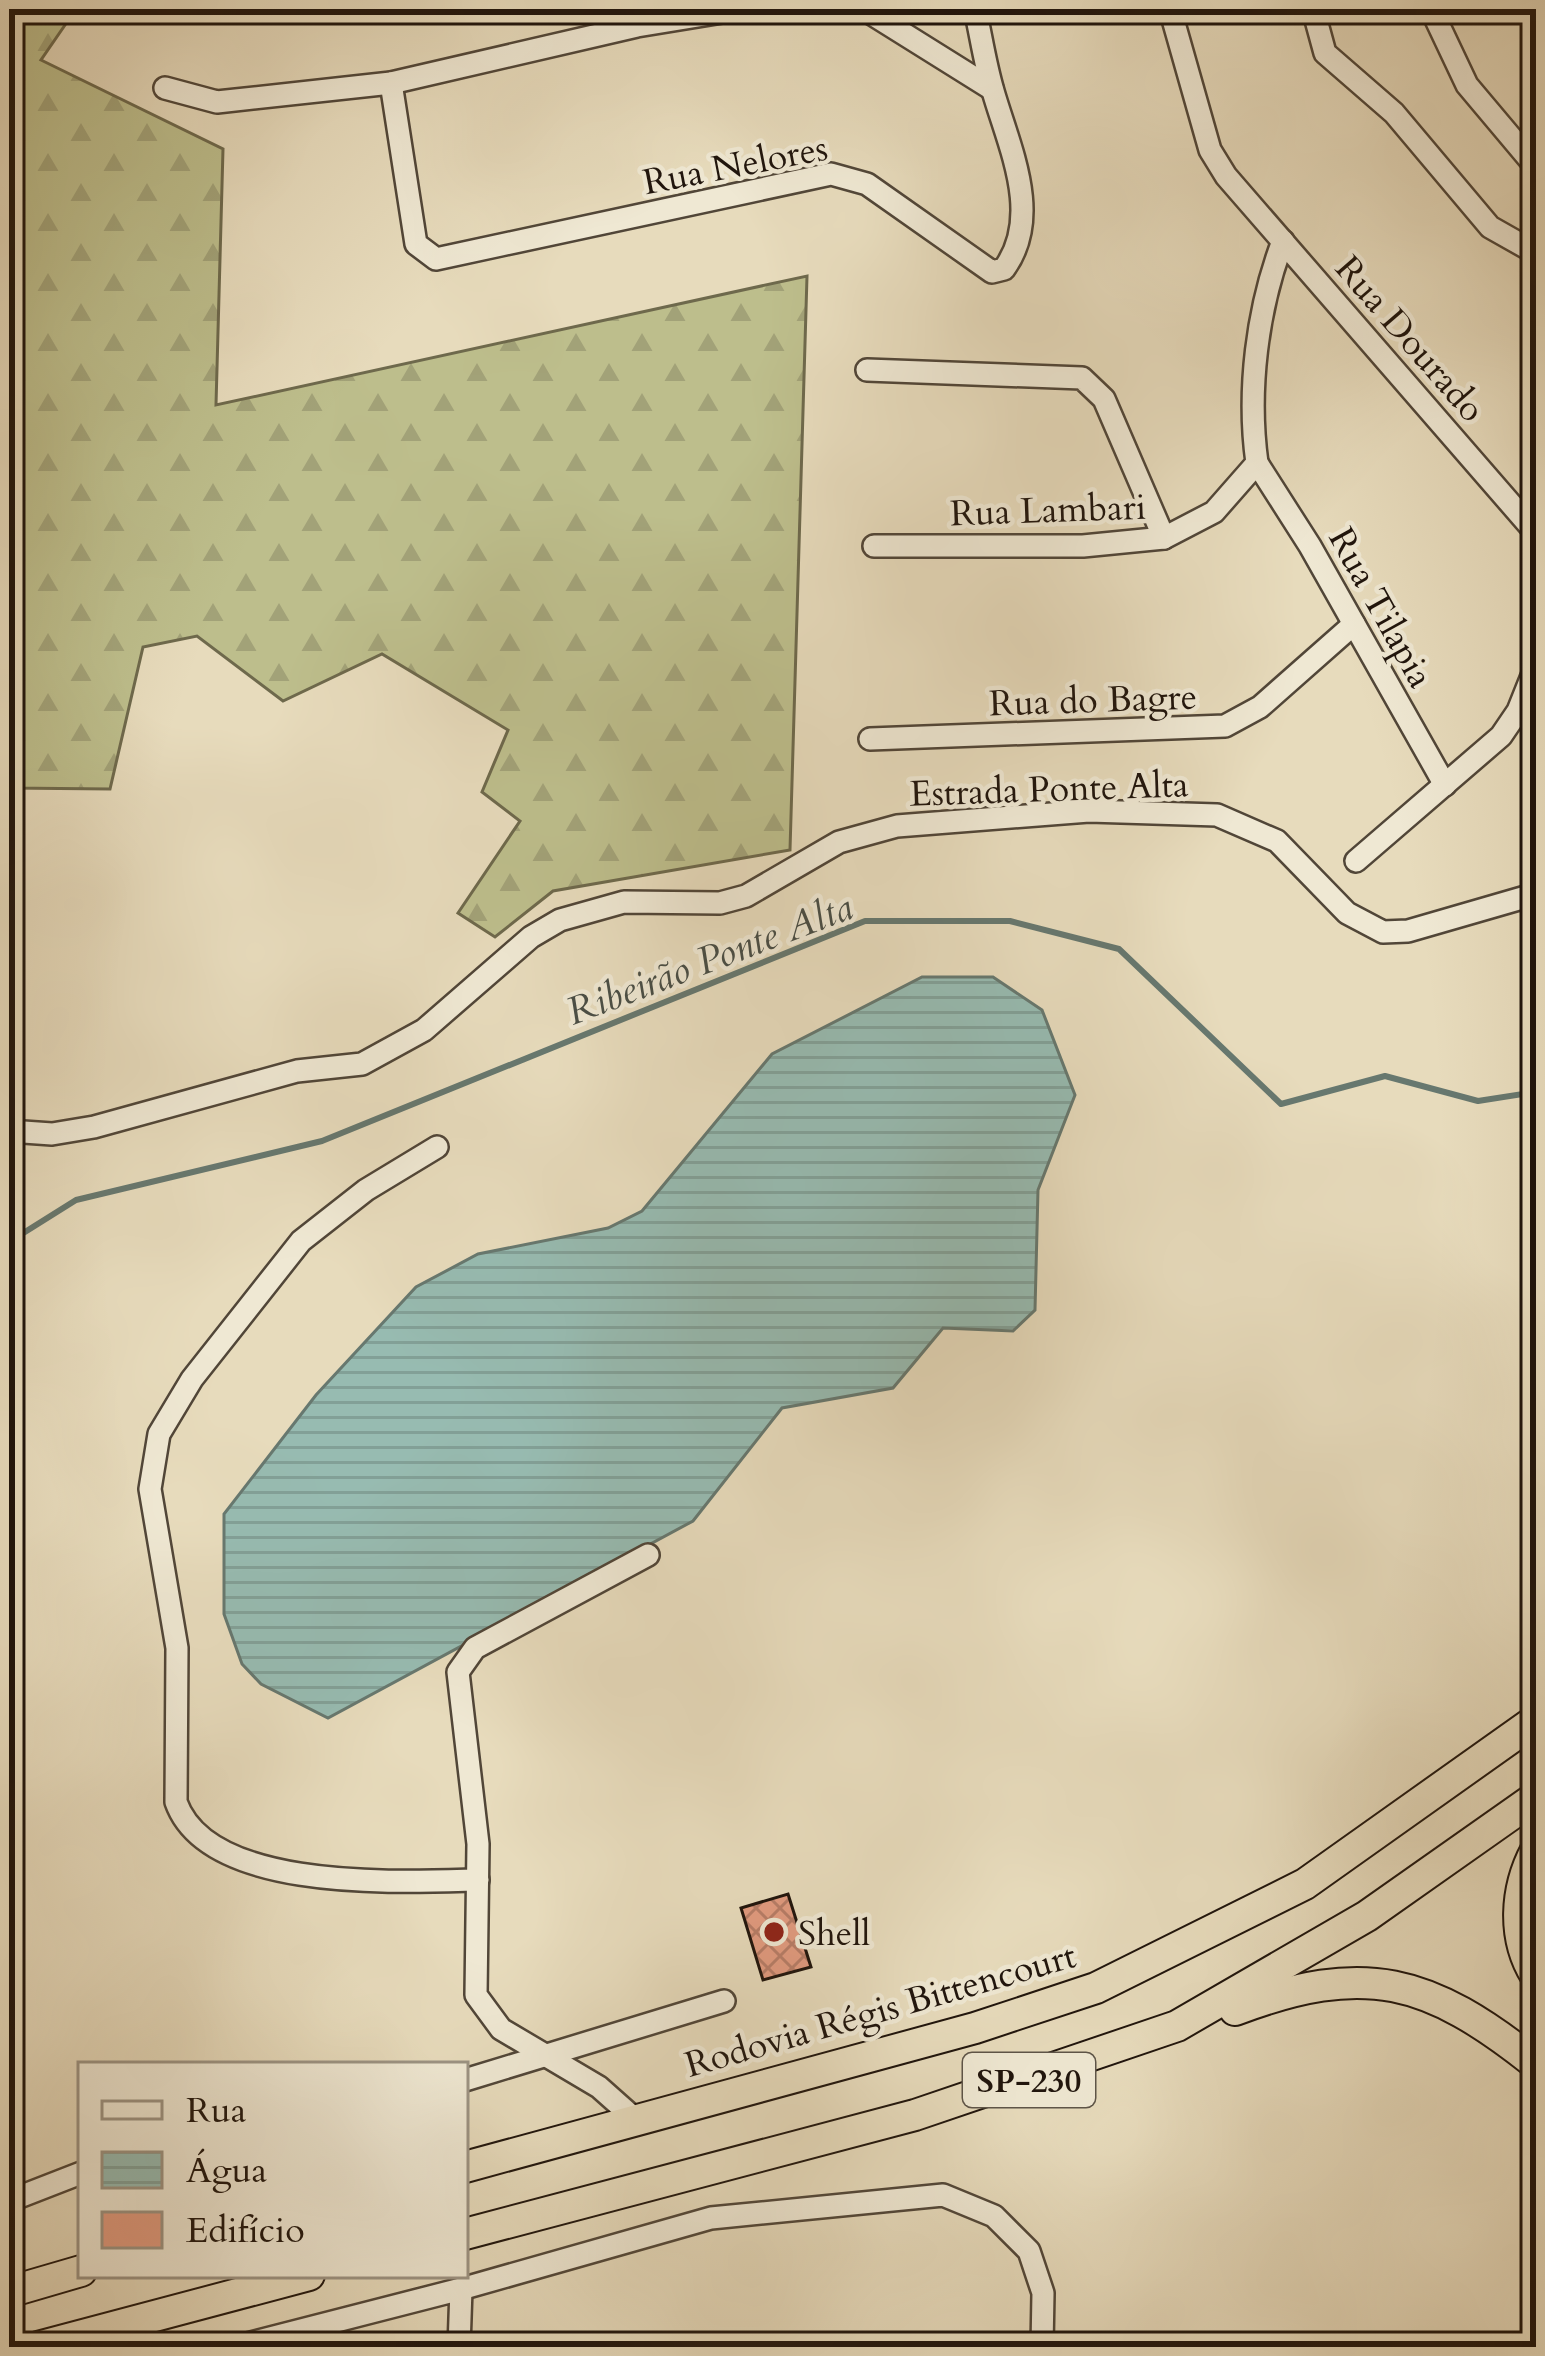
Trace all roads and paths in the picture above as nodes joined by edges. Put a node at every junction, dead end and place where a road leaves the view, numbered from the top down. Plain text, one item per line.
1 (741, 9) edge
2 (864, 9) edge
3 (975, 9) edge
4 (1170, 9) edge
5 (1313, 9) edge
6 (1431, 9) edge
7 (391, 82) junction
8 (165, 88) dead end
9 (992, 89) junction
10 (1536, 167) edge
11 (1283, 241) junction
12 (1536, 253) edge
13 (867, 370) dead end
14 (1257, 464) junction
15 (1536, 532) edge
16 (1164, 538) junction
17 (874, 546) dead end
18 (1354, 624) junction
19 (1536, 666) edge
20 (870, 740) dead end
21 (1445, 785) junction
22 (1356, 861) dead end
23 (1536, 894) edge
24 (9, 1131) edge
25 (437, 1147) dead end
26 (648, 1555) dead end
27 (1536, 1720) edge
28 (1536, 1797) edge
29 (1536, 1850) edge
30 (478, 1880) junction
31 (1536, 1976) edge
32 (724, 2001) dead end
33 (1177, 2026) junction
34 (544, 2052) junction
35 (1536, 2064) edge
36 (468, 2079) edge
37 (635, 2119) junction
38 (468, 2166) edge
39 (78, 2174) edge
40 (9, 2200) edge
41 (468, 2233) edge
42 (78, 2272) edge
43 (300, 2278) edge
44 (461, 2289) junction
45 (9, 2292) edge
46 (125, 2335) edge
47 (459, 2340) edge
48 (38, 2347) edge
49 (235, 2347) edge
50 (1042, 2347) edge

1 - 7 street
2 - 9 street
3 - 9 street
4 - 11 street, Rua Dourado
5 - 12 street
6 - 10 street
7 - 8 street
7 - 9 street, Rua Nelores
11 - 14 street
11 - 15 street, Rua Dourado
13 - 16 street
14 - 16 street, Rua Lambari
14 - 18 street, Rua Tilapia
16 - 17 street, Rua Lambari
18 - 20 street, Rua do Bagre
18 - 21 street, Rua Tilapia
19 - 21 street
21 - 22 street
23 - 24 street, Estrada Ponte Alta
25 - 30 street
26 - 30 street
27 - 37 highway, Rodovia Régis Bittencourt / SP-230
28 - 33 highway, SP-230
29 - 31 highway
30 - 34 street
32 - 34 street
33 - 35 highway
33 - 41 highway, SP-230
34 - 36 street
34 - 37 street
37 - 38 highway, Rodovia Régis Bittencourt / SP-230
39 - 40 street
42 - 45 highway
43 - 46 highway
44 - 47 street
44 - 49 street
44 - 50 street
46 - 48 highway

